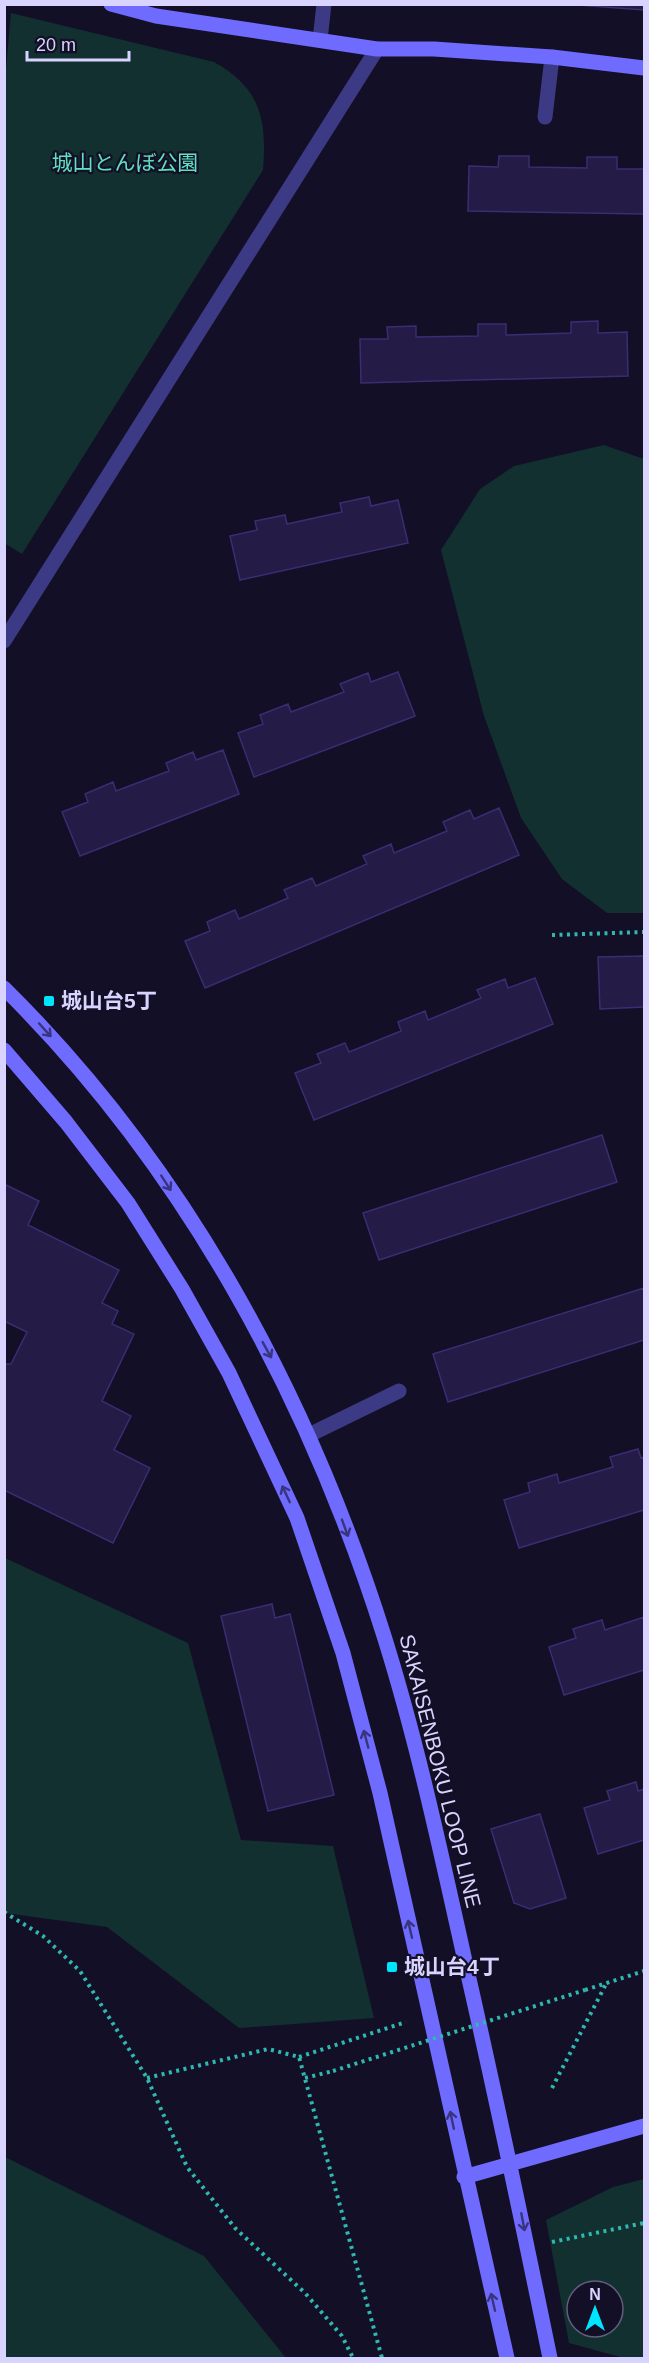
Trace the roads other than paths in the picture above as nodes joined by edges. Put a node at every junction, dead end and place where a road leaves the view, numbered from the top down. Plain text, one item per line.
1 (111, 4) edge
2 (324, 4) edge
3 (320, 40) junction
4 (377, 50) junction
5 (552, 57) junction
6 (645, 68) edge
7 (545, 117) dead end
8 (4, 641) edge
9 (4, 988) edge
10 (4, 1050) edge
11 (399, 1391) dead end
12 (309, 1436) junction
13 (645, 2126) edge
14 (512, 2165) junction
15 (464, 2177) junction
16 (507, 2358) edge
17 (550, 2358) edge

1 - 3 main road
2 - 3 street
3 - 4 main road
4 - 5 main road
4 - 8 street
5 - 6 main road
5 - 7 street
9 -> 12 main road, SAKAISENBOKU LOOP LINE
15 -> 10 main road
11 - 12 street
12 -> 14 main road, SAKAISENBOKU LOOP LINE
13 - 14 main road
14 - 15 main road
14 -> 17 main road, SAKAISENBOKU LOOP LINE
16 -> 15 main road

